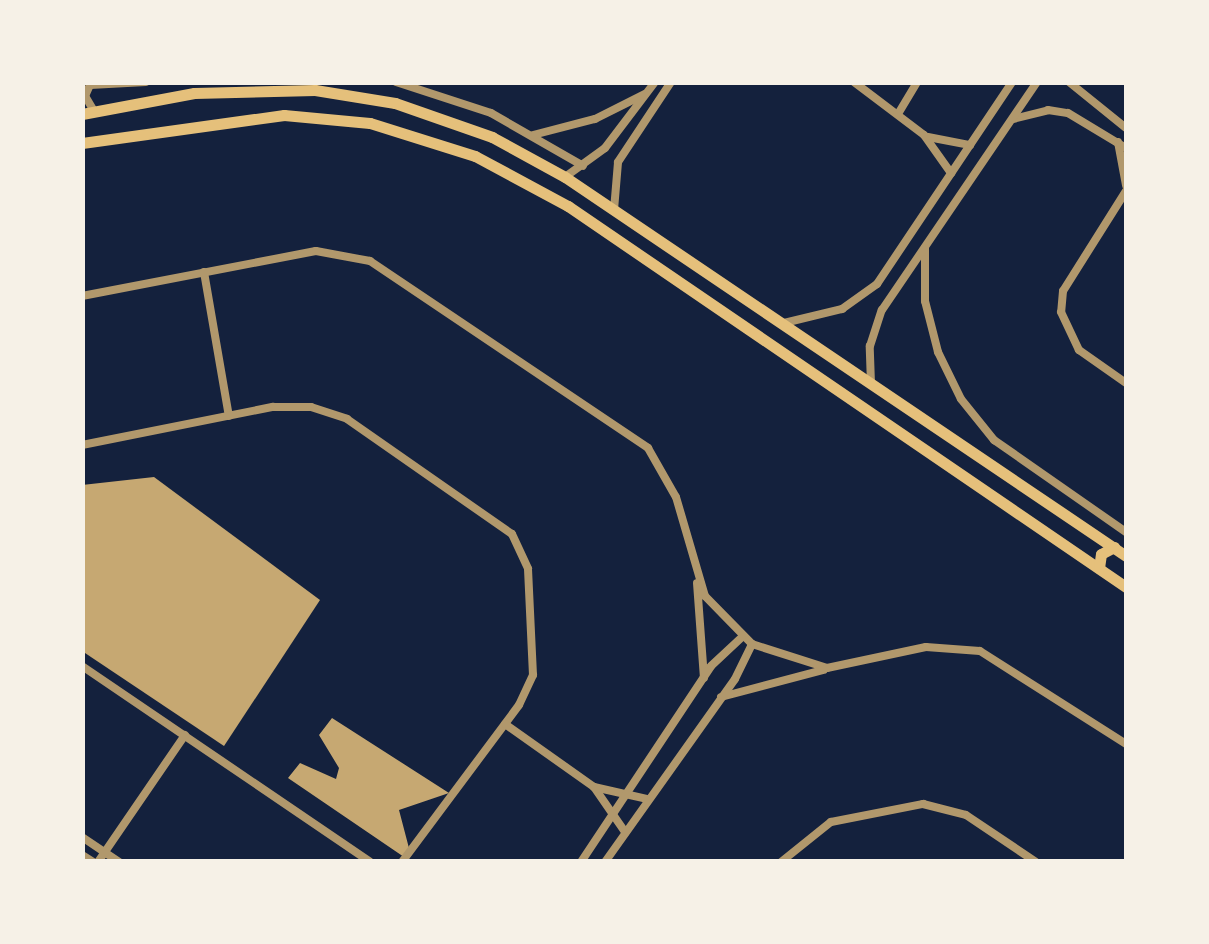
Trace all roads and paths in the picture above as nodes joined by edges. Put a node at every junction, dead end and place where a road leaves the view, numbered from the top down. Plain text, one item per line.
1 (146, 82) edge
2 (396, 82) edge
3 (670, 82) edge
4 (854, 82) edge
5 (917, 82) edge
6 (1012, 82) edge
7 (1036, 82) edge
8 (1069, 82) edge
9 (652, 87) edge
10 (87, 111) edge
11 (898, 114) junction
12 (1011, 120) junction
13 (622, 126) junction
14 (1126, 128) edge
15 (533, 134) junction
16 (635, 134) junction
17 (924, 135) junction
18 (1118, 142) junction
19 (82, 143) edge
20 (970, 146) junction
21 (1126, 148) edge
22 (584, 166) junction
23 (951, 173) junction
24 (566, 177) junction
25 (1126, 188) edge
26 (614, 210) junction
27 (925, 248) junction
28 (204, 272) junction
29 (877, 284) junction
30 (892, 294) junction
31 (82, 296) edge
32 (780, 323) junction
33 (1126, 383) edge
34 (872, 384) junction
35 (228, 416) junction
36 (82, 445) edge
37 (1069, 517) junction
38 (1126, 532) edge
39 (1056, 539) junction
40 (1114, 548) junction
41 (1126, 556) edge
42 (1098, 568) junction
43 (697, 579) junction
44 (1126, 587) edge
45 (742, 638) junction
46 (752, 644) junction
47 (82, 666) edge
48 (827, 668) junction
49 (704, 678) junction
50 (721, 697) junction
51 (505, 724) junction
52 (184, 735) junction
53 (1126, 744) edge
54 (594, 787) junction
55 (629, 790) junction
56 (647, 799) junction
57 (611, 817) junction
58 (625, 832) junction
59 (82, 836) edge
60 (105, 852) junction
61 (82, 855) edge
62 (95, 862) edge
63 (119, 862) edge
64 (370, 862) edge
65 (402, 862) edge
66 (580, 862) edge
67 (605, 862) edge
68 (780, 862) edge
69 (1036, 862) edge

1 - 10 street
2 - 15 street
3 - 16 street
4 - 11 street
5 - 11 street
6 - 20 street
7 - 12 street
8 - 14 street
9 - 13 street
9 - 15 street
10 - 24 main road
11 - 17 street
12 - 18 street
12 - 27 street
13 - 16 street
13 - 22 street
15 - 22 street
16 - 26 street
17 - 20 street
17 - 23 street
18 - 21 street
18 - 25 street
19 - 39 main road
20 - 23 street
22 - 24 street
23 - 29 street
24 - 26 main road
25 - 33 street
26 - 32 main road
27 - 30 street
27 - 38 street
28 - 31 street
28 - 35 street
28 - 43 street
29 - 30 street
29 - 32 street
30 - 34 street
32 - 34 main road
34 - 37 main road
35 - 36 street
35 - 51 street
37 - 39 main road
37 - 40 main road
39 - 42 main road
40 - 41 main road
40 - 42 main road
42 - 44 main road
43 - 45 street
43 - 49 street
45 - 46 street
45 - 49 street
46 - 48 street
46 - 50 street
47 - 52 street
48 - 50 street
48 - 53 street
49 - 55 street
50 - 56 street
51 - 54 street
51 - 65 street
52 - 60 street
52 - 64 street
54 - 55 street
54 - 57 street
55 - 56 street
55 - 57 street
56 - 58 street
57 - 58 street
57 - 66 street
58 - 67 street
59 - 60 street
60 - 62 street
60 - 63 street
61 - 62 street
68 - 69 street

